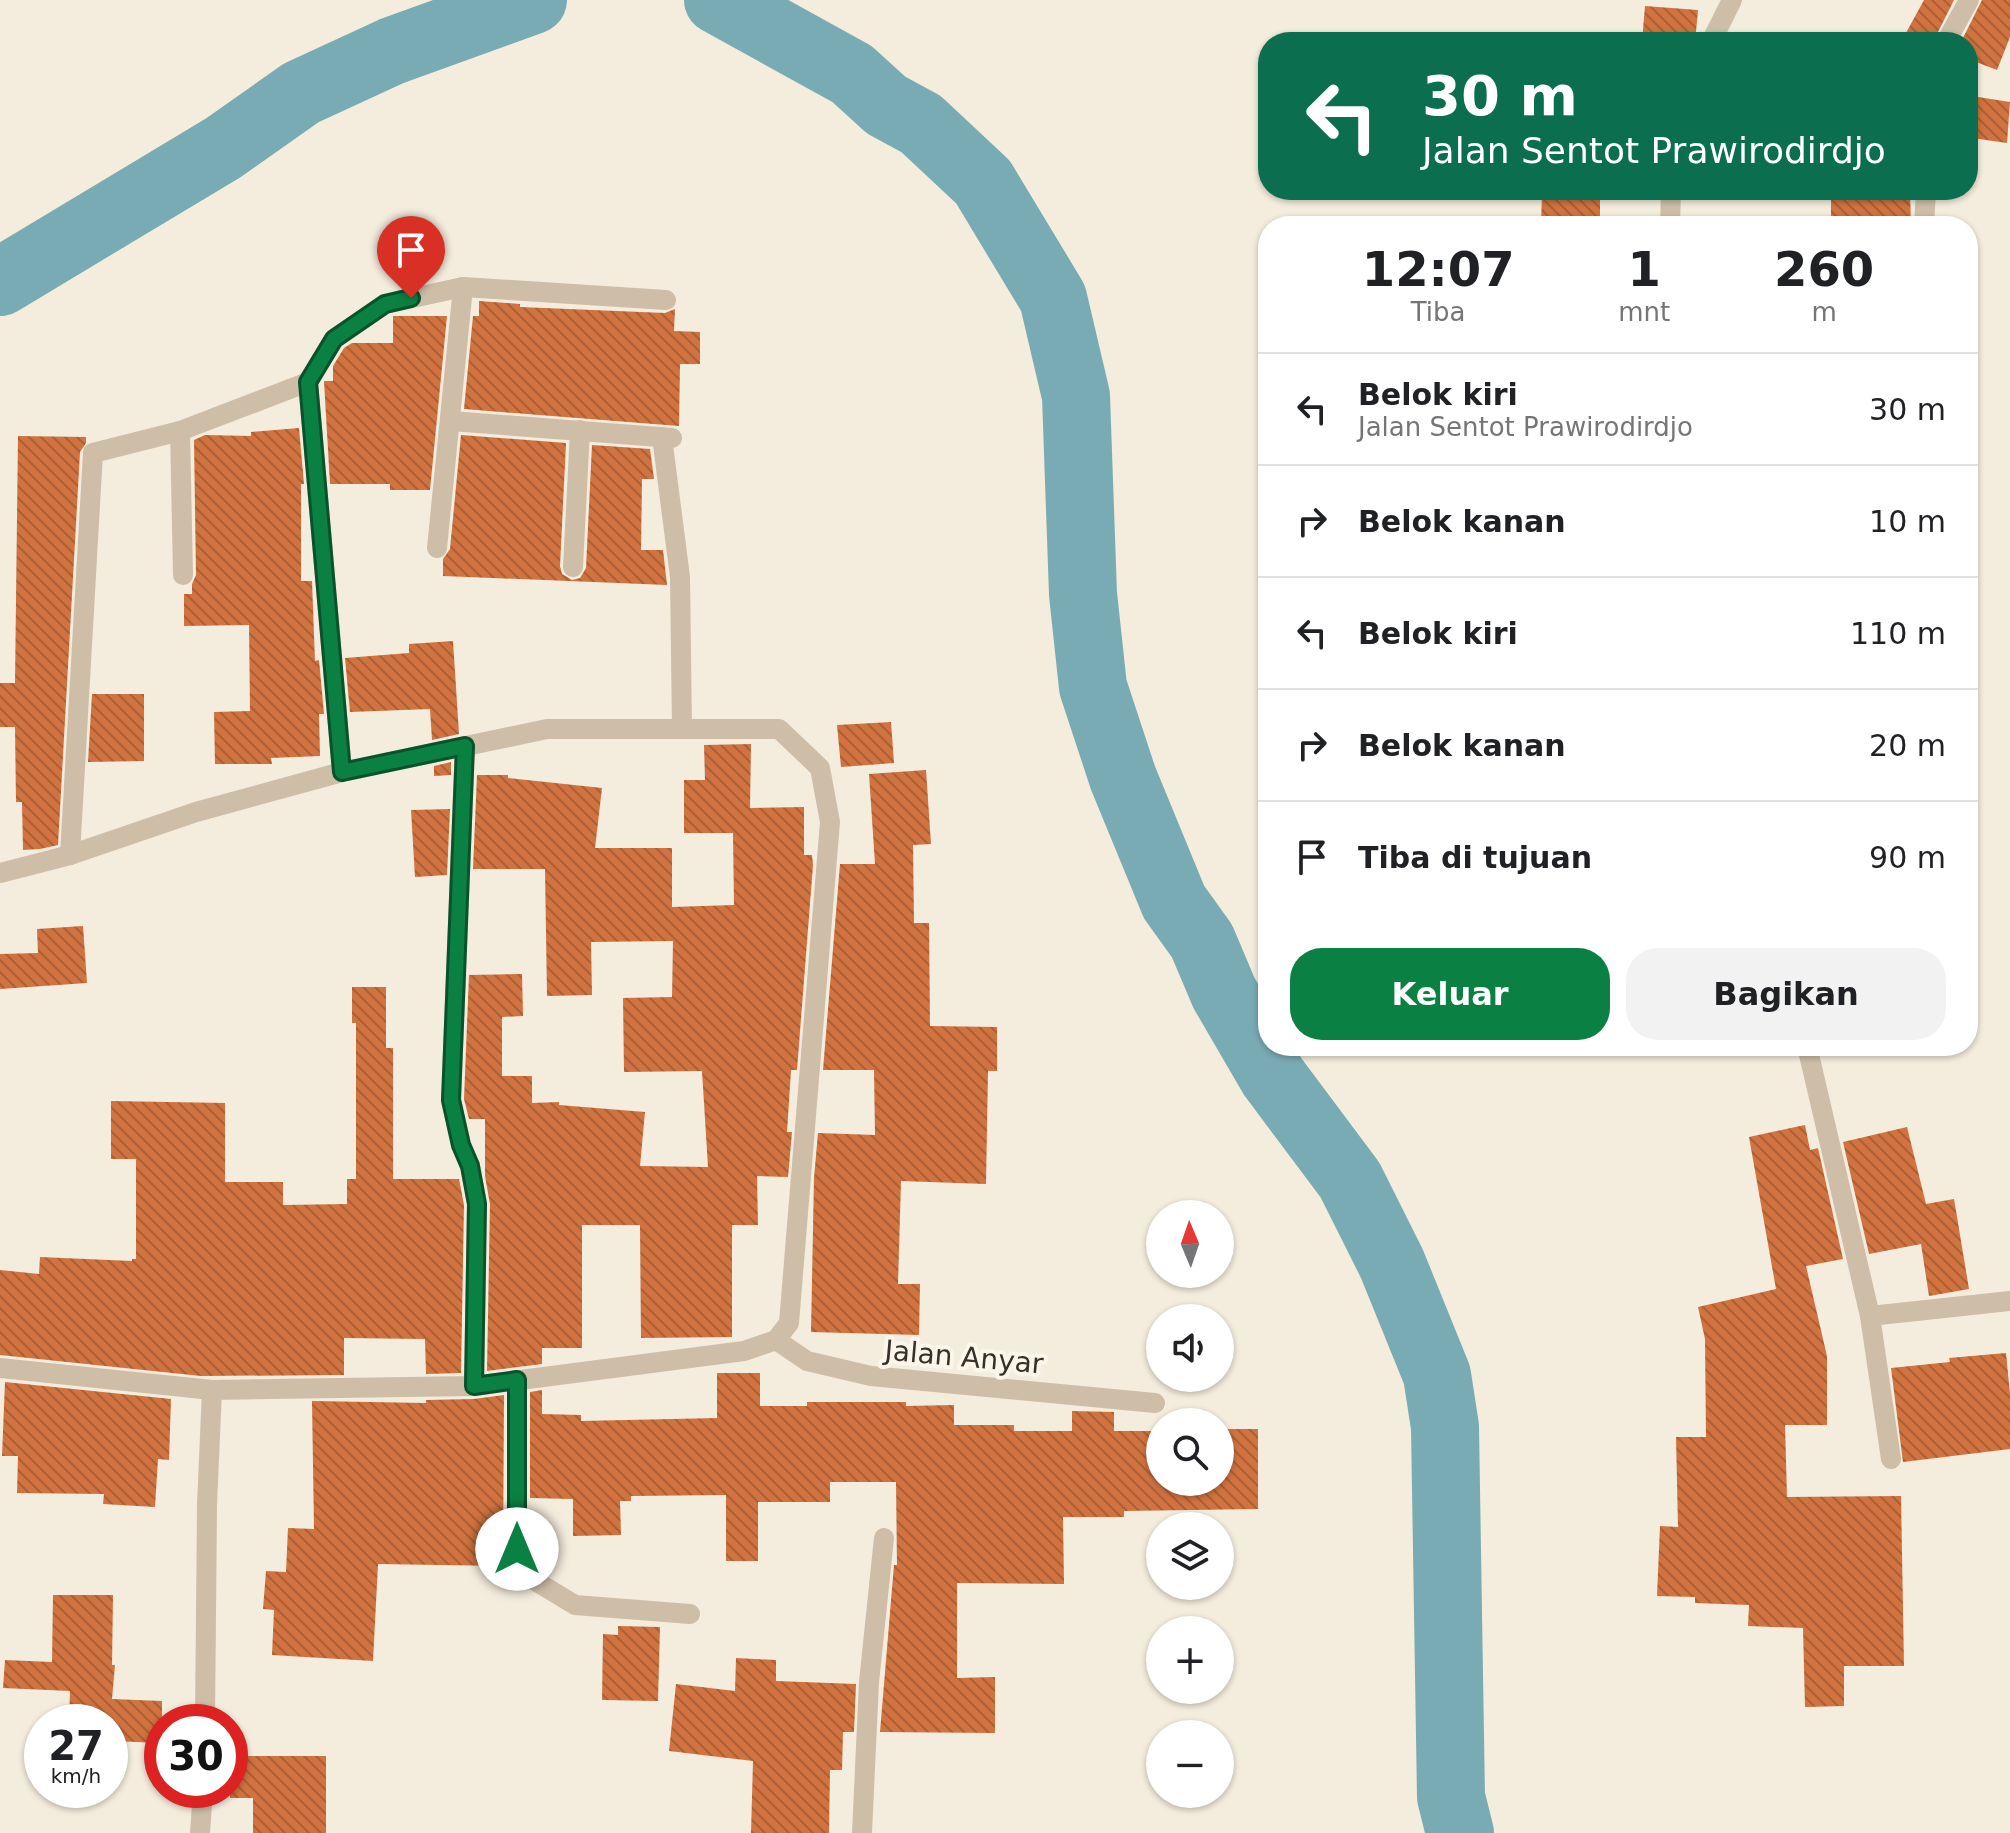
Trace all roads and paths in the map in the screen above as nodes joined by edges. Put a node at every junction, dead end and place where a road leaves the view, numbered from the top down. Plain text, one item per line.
1 (1732, 0) edge
2 (1969, 0) edge
3 (1716, 32) edge
4 (1951, 32) edge
5 (463, 287) junction
6 (666, 300) dead end
7 (308, 382) junction
8 (451, 421) junction
9 (580, 430) junction
10 (180, 431) junction
11 (437, 548) dead end
12 (573, 567) dead end
13 (183, 575) dead end
14 (682, 729) junction
15 (465, 746) junction
16 (342, 772) junction
17 (70, 855) junction
18 (0, 873) edge
19 (1809, 1056) edge
20 (2010, 1301) edge
21 (1870, 1316) junction
22 (776, 1340) junction
23 (0, 1368) edge
24 (517, 1380) junction
25 (474, 1386) junction
26 (212, 1390) junction
27 (1155, 1403) dead end
28 (1891, 1459) dead end
29 (884, 1538) dead end
30 (690, 1614) dead end
31 (205, 1704) edge
32 (202, 1808) edge
33 (200, 1833) edge
34 (862, 1833) edge

1 - 3 street
2 - 4 street
5 - 6 street
5 - 7 street
5 - 8 street
7 - 10 street
7 - 16 street
8 - 9 street
8 - 11 street
9 - 12 street
9 - 14 street
10 - 13 street
10 - 17 street
14 - 15 street
14 - 22 street
15 - 16 street
15 - 25 street
16 - 17 street
17 - 18 street
19 - 21 street
20 - 21 street
21 - 28 street
22 - 24 street
22 - 27 street, Jalan Anyar
23 - 26 street
24 - 25 street
24 - 30 street
25 - 26 street
26 - 31 street
29 - 34 street
32 - 33 street

